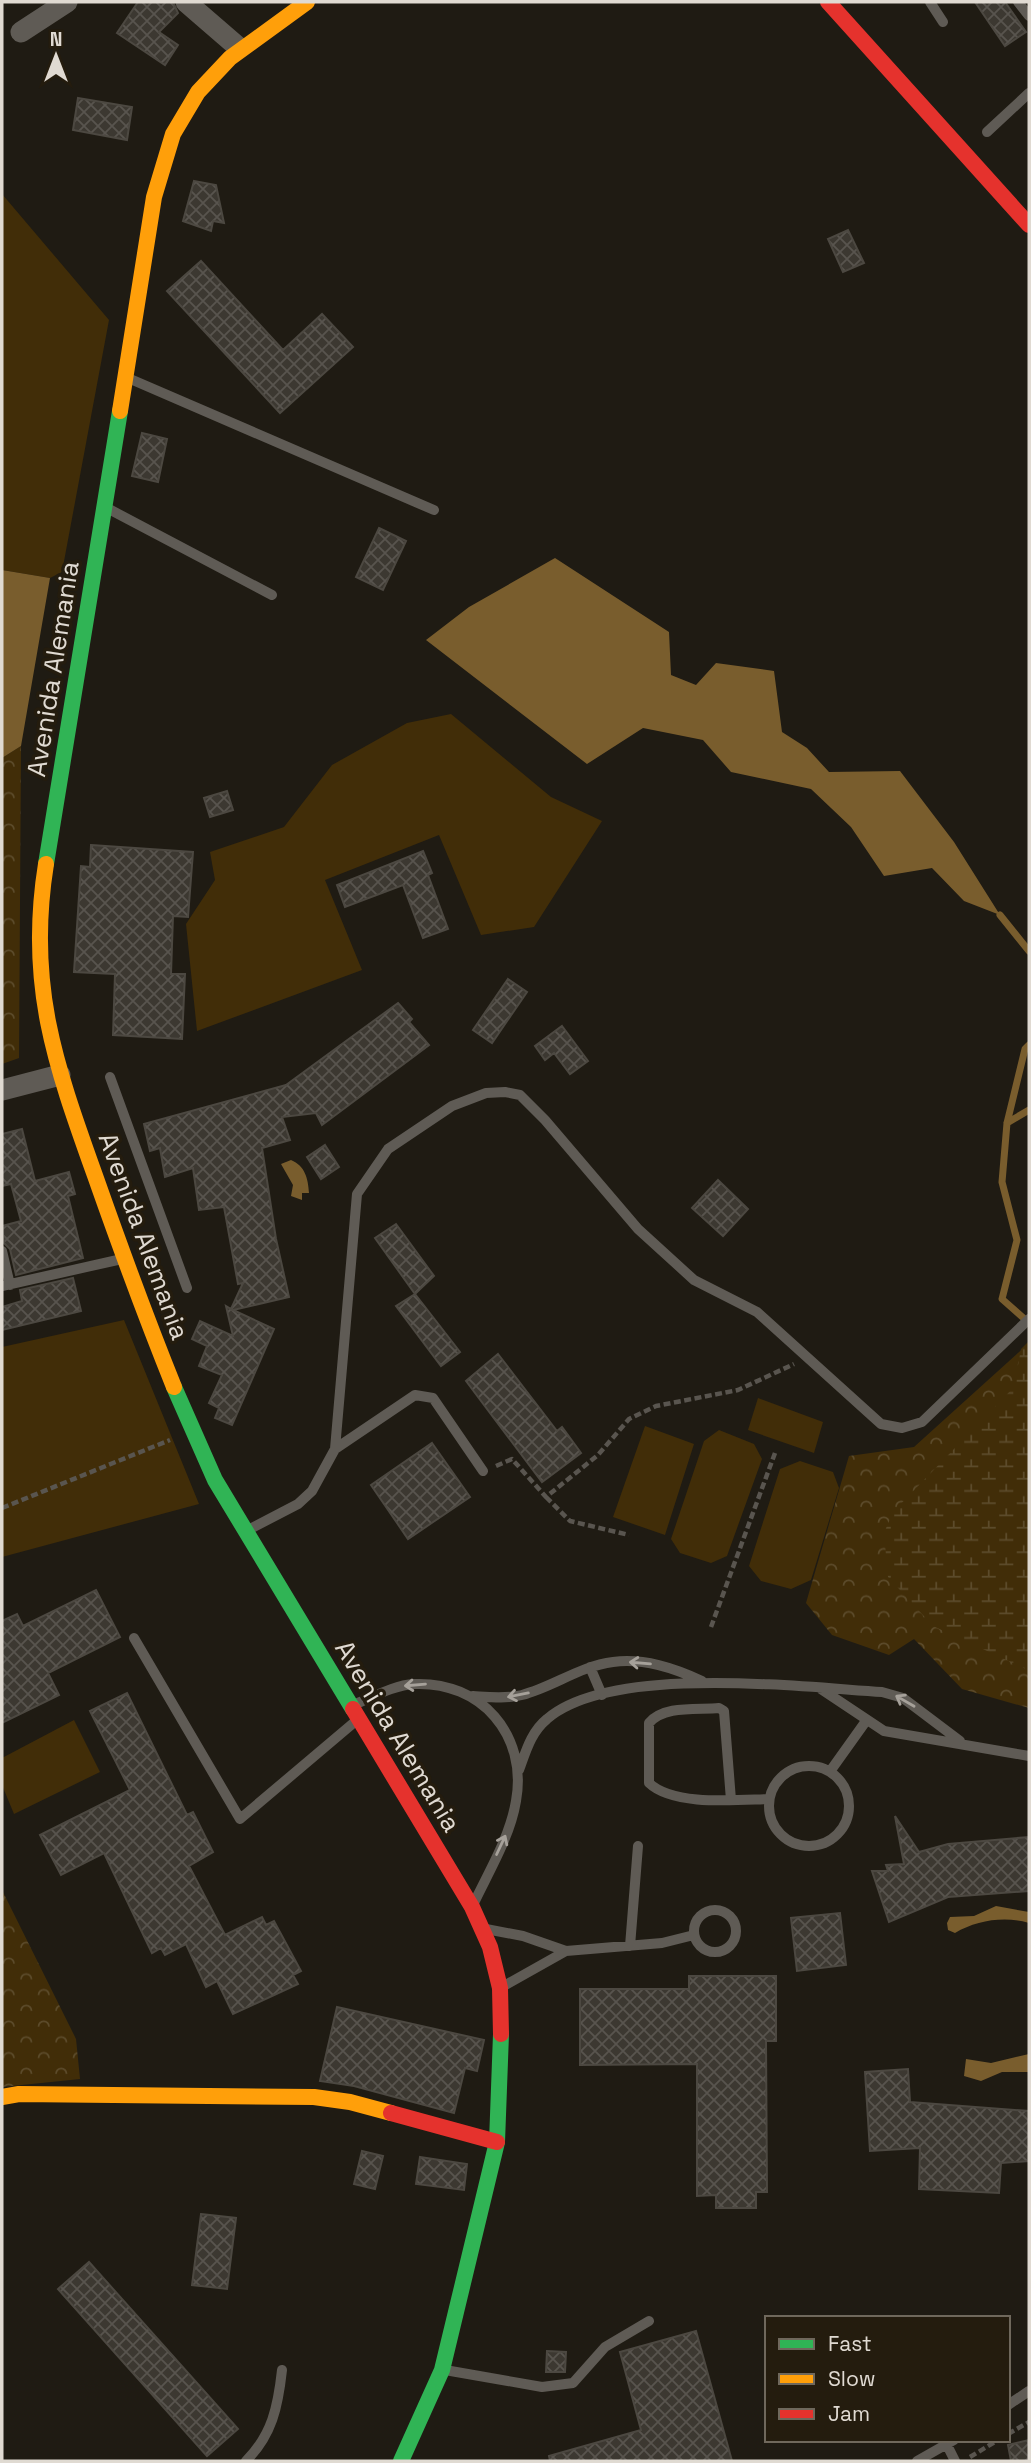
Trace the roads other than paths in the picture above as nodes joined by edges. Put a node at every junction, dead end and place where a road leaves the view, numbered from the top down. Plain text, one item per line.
1 (66, 2) edge
2 (186, 2) edge
3 (307, 2) edge
4 (828, 2) edge
5 (930, 2) edge
6 (1018, 2) edge
7 (1029, 16) edge
8 (943, 22) dead end
9 (21, 32) dead end
10 (238, 47) junction
11 (1029, 93) edge
12 (987, 132) dead end
13 (1029, 225) edge
14 (125, 377) junction
15 (104, 506) junction
16 (434, 510) dead end
17 (272, 595) dead end
18 (60, 1075) junction
19 (110, 1077) dead end
20 (2, 1090) edge
21 (2, 1251) edge
22 (124, 1258) junction
23 (6, 1286) edge
24 (187, 1289) dead end
25 (1029, 1319) edge
26 (335, 1449) junction
27 (483, 1471) road end
28 (245, 1531) junction
29 (134, 1638) dead end
30 (590, 1667) junction
31 (705, 1682) junction
32 (821, 1689) junction
33 (602, 1695) junction
34 (473, 1696) junction
35 (355, 1712) junction
36 (866, 1721) junction
37 (960, 1741) junction
38 (1029, 1756) edge
39 (519, 1770) junction
40 (831, 1770) junction
41 (768, 1799) junction
42 (731, 1800) junction
43 (638, 1846) dead end
44 (472, 1907) junction
45 (481, 1929) junction
46 (694, 1935) junction
47 (630, 1946) junction
48 (566, 1951) junction
49 (500, 1988) junction
50 (2, 2097) edge
51 (497, 2142) junction
52 (649, 2321) dead end
53 (442, 2370) junction
54 (282, 2371) dead end
55 (1029, 2391) edge
56 (1010, 2404) edge
57 (951, 2443) edge
58 (246, 2461) edge
59 (401, 2461) edge
60 (917, 2461) edge
61 (955, 2461) edge

1 - 9 street
2 - 10 street
3 - 10 street, Avenida Alemania
4 - 13 street
5 - 8 lane
6 - 7 lane
10 - 14 street, Avenida Alemania
11 - 12 lane
14 - 15 street, Avenida Alemania
14 - 16 lane
15 - 17 lane
15 - 18 street, Avenida Alemania
18 - 20 street
18 - 22 street, Avenida Alemania
19 - 24 lane
21 - 23 lane
22 - 23 lane
22 - 28 street, Avenida Alemania
25 - 26 lane
26 - 27 lane
26 - 28 lane
28 - 35 street, Avenida Alemania
29 - 35 lane
31 -> 30 lane
30 - 33 lane
30 -> 34 lane
31 - 32 lane
31 - 33 lane
32 - 36 lane
37 -> 32 lane
33 - 39 lane
34 -> 35 lane
34 - 39 lane
35 - 44 street, Avenida Alemania
36 - 37 lane
36 - 40 lane
37 - 38 lane
44 -> 39 lane
40 - 41 lane
40 - 41 lane
41 - 42 lane
42 - 42 lane
43 - 47 lane
44 - 45 street, Avenida Alemania
45 - 48 lane
45 - 49 street, Avenida Alemania
46 - 46 lane
46 - 47 lane
47 - 48 lane
48 - 49 lane
49 - 51 street, Avenida Alemania
50 - 51 street
51 - 53 street, Avenida Alemania
52 - 53 lane
53 - 59 street, Avenida Alemania
54 - 58 lane
55 - 56 lane
57 - 60 lane
57 - 61 lane

